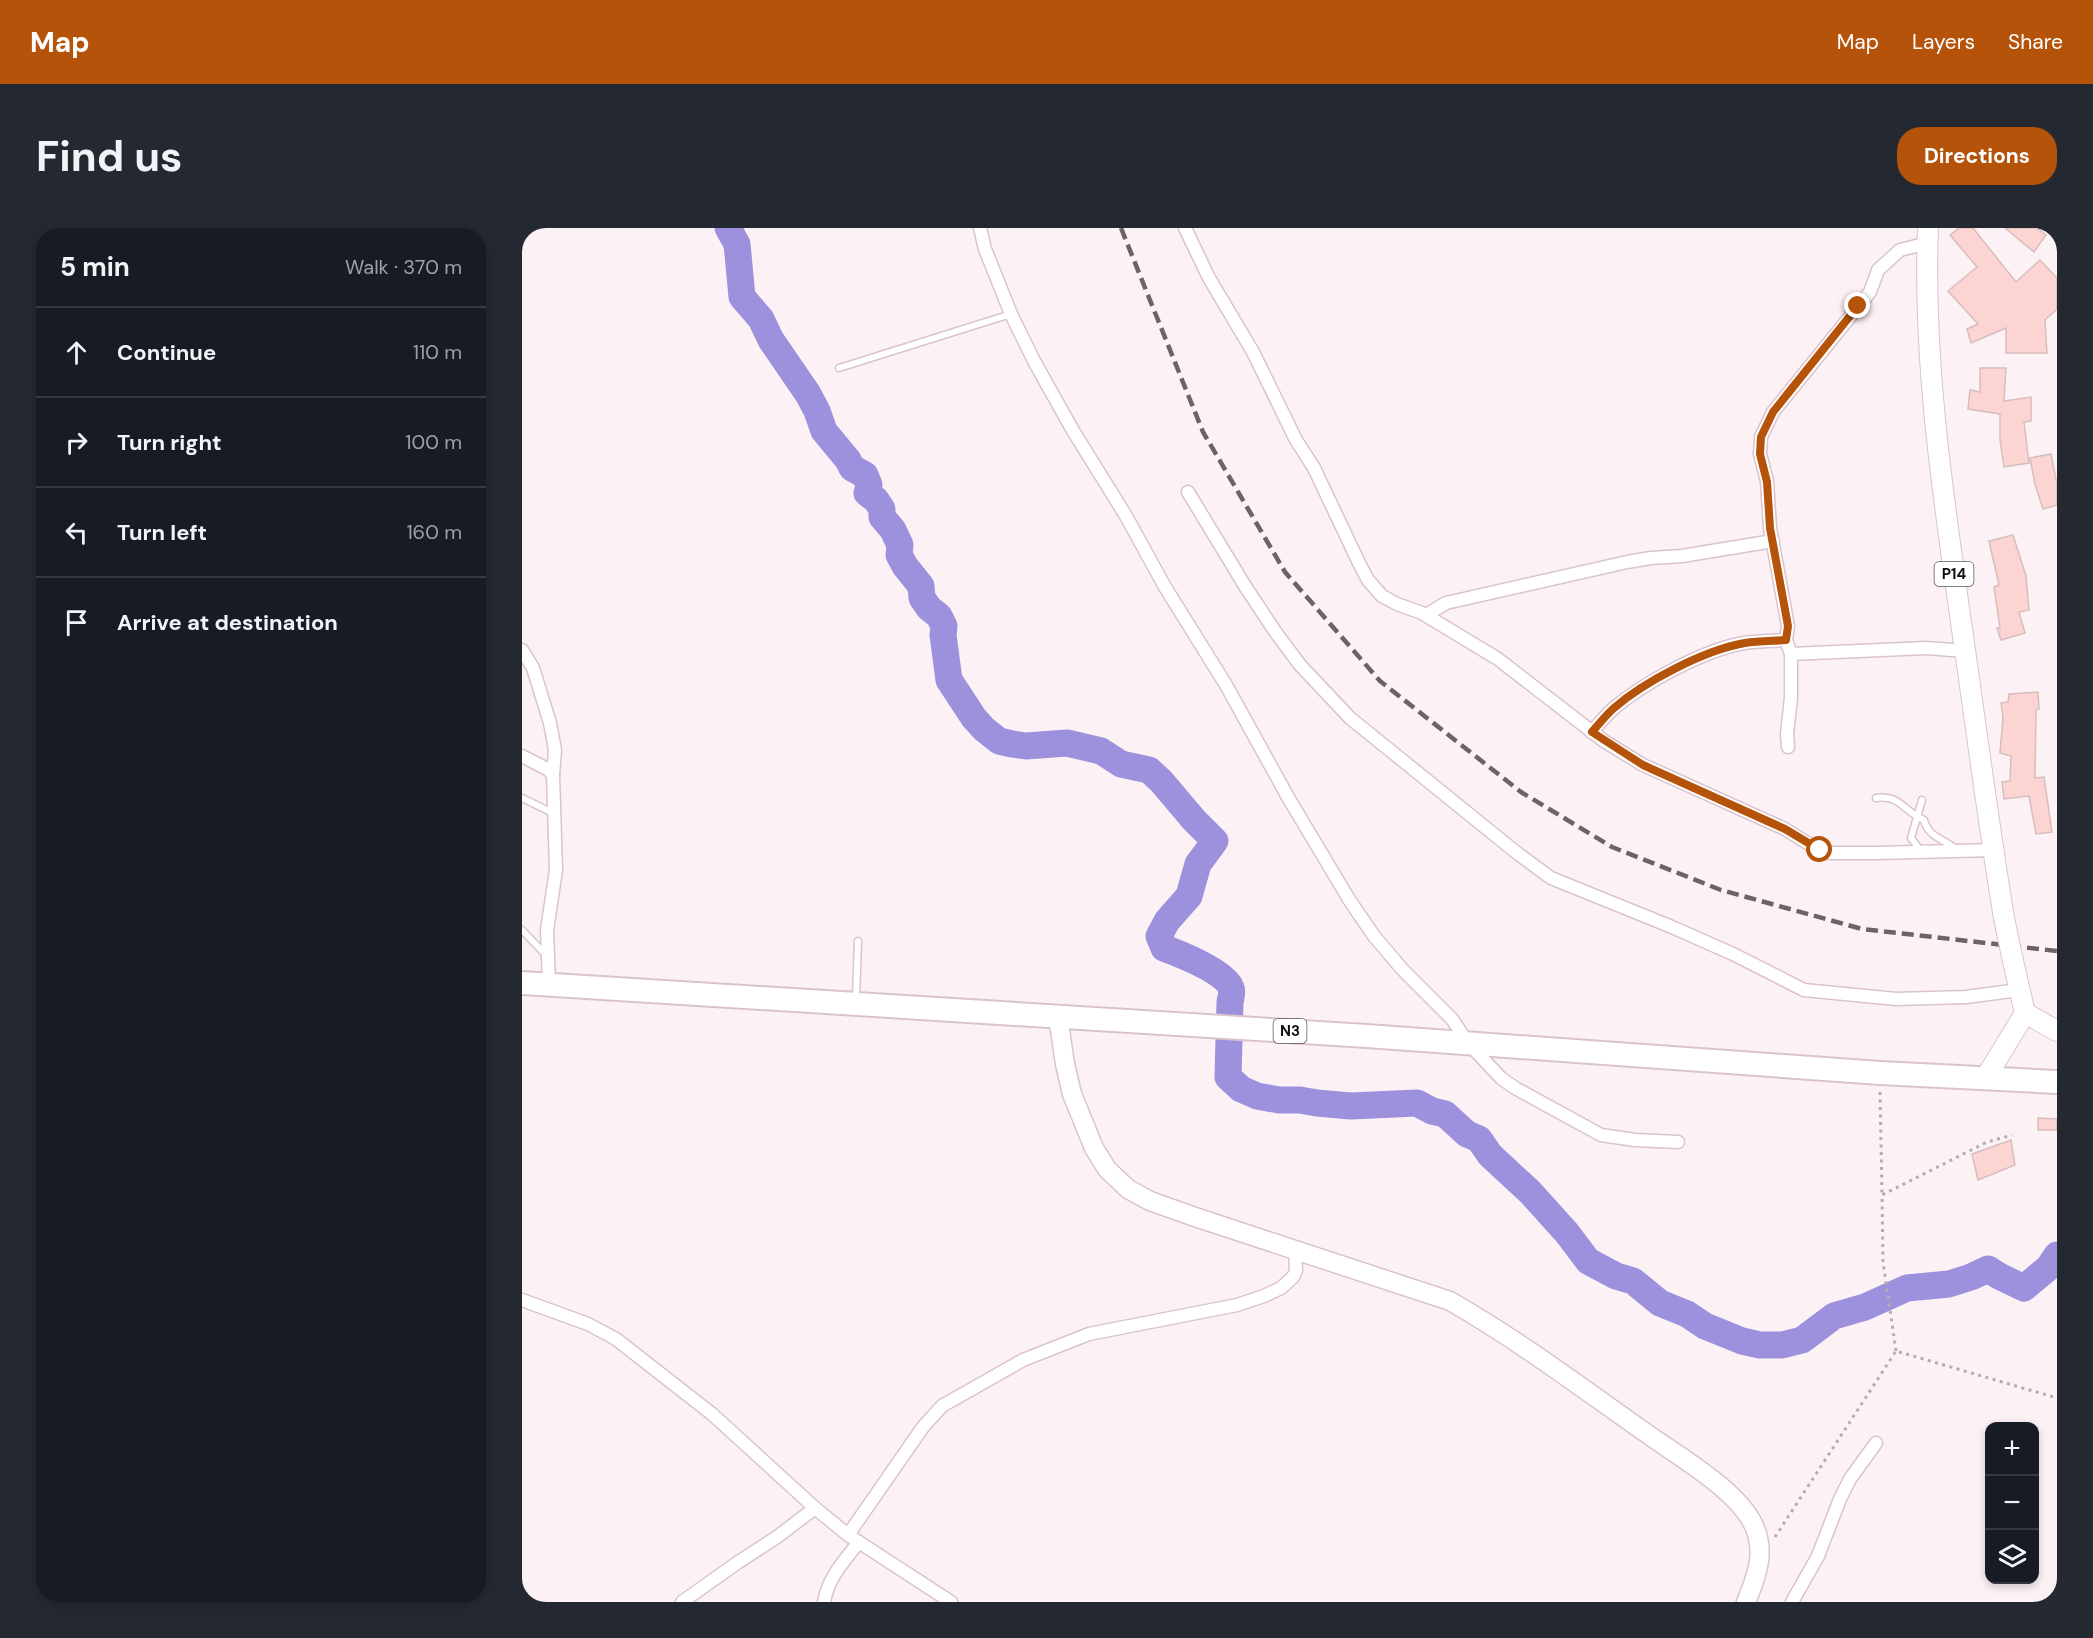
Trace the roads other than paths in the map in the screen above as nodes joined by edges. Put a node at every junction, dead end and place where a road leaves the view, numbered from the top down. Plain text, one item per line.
1 (980, 228) edge
2 (1185, 228) edge
3 (1928, 235) edge
4 (1011, 314) junction
5 (839, 368) dead end
6 (1188, 492) dead end
7 (1773, 541) junction
8 (1426, 615) junction
9 (1786, 640) junction
10 (522, 650) edge
11 (1965, 651) junction
12 (1791, 654) junction
13 (1592, 732) junction
14 (1788, 747) dead end
15 (522, 756) edge
16 (553, 775) junction
17 (522, 798) edge
18 (1876, 798) dead end
19 (1922, 800) dead end
20 (555, 814) junction
21 (1916, 817) junction
22 (1993, 850) junction
23 (1957, 851) junction
24 (1921, 852) junction
25 (522, 930) edge
26 (858, 941) dead end
27 (548, 957) junction
28 (522, 983) edge
29 (549, 985) junction
30 (2019, 990) junction
31 (856, 1005) junction
32 (2025, 1013) junction
33 (1058, 1016) junction
34 (2057, 1031) edge
35 (1468, 1043) junction
36 (1985, 1079) junction
37 (2057, 1083) edge
38 (1678, 1142) dead end
39 (1295, 1249) junction
40 (522, 1300) edge
41 (1876, 1443) dead end
42 (815, 1508) junction
43 (848, 1535) junction
44 (859, 1542) junction
45 (682, 1602) edge
46 (824, 1602) edge
47 (951, 1602) edge
48 (1746, 1602) edge
49 (1792, 1602) edge

1 - 4 street
2 - 8 street
3 - 7 street
3 - 11 main road, P14
4 - 5 lane
4 - 35 street
6 - 30 street
7 - 8 street
7 - 9 street
8 - 13 street
9 - 12 street
9 - 13 street
10 - 16 street
11 - 12 street
11 - 22 main road, P14
12 - 14 street
13 - 24 street
15 - 16 street
16 - 20 street
17 - 20 lane
18 - 21 lane
19 - 21 lane
20 - 27 street
21 - 23 lane
21 - 24 lane
22 - 23 street
22 - 30 main road, P14, bridge
23 - 24 street
25 - 27 lane
26 - 31 lane
27 - 29 street
28 - 29 highway, N3
29 - 31 highway, N3
30 - 32 main road, P14
31 - 33 highway, N3
32 - 34 main road
32 - 36 main road
33 - 35 highway, N3
33 - 39 main road
35 - 36 highway, N3
35 - 38 street
36 - 37 highway, N3
39 - 43 street
39 - 48 main road
40 - 42 street
41 - 49 street
42 - 43 street
42 - 45 street
43 - 44 street
44 - 46 street
44 - 47 street

